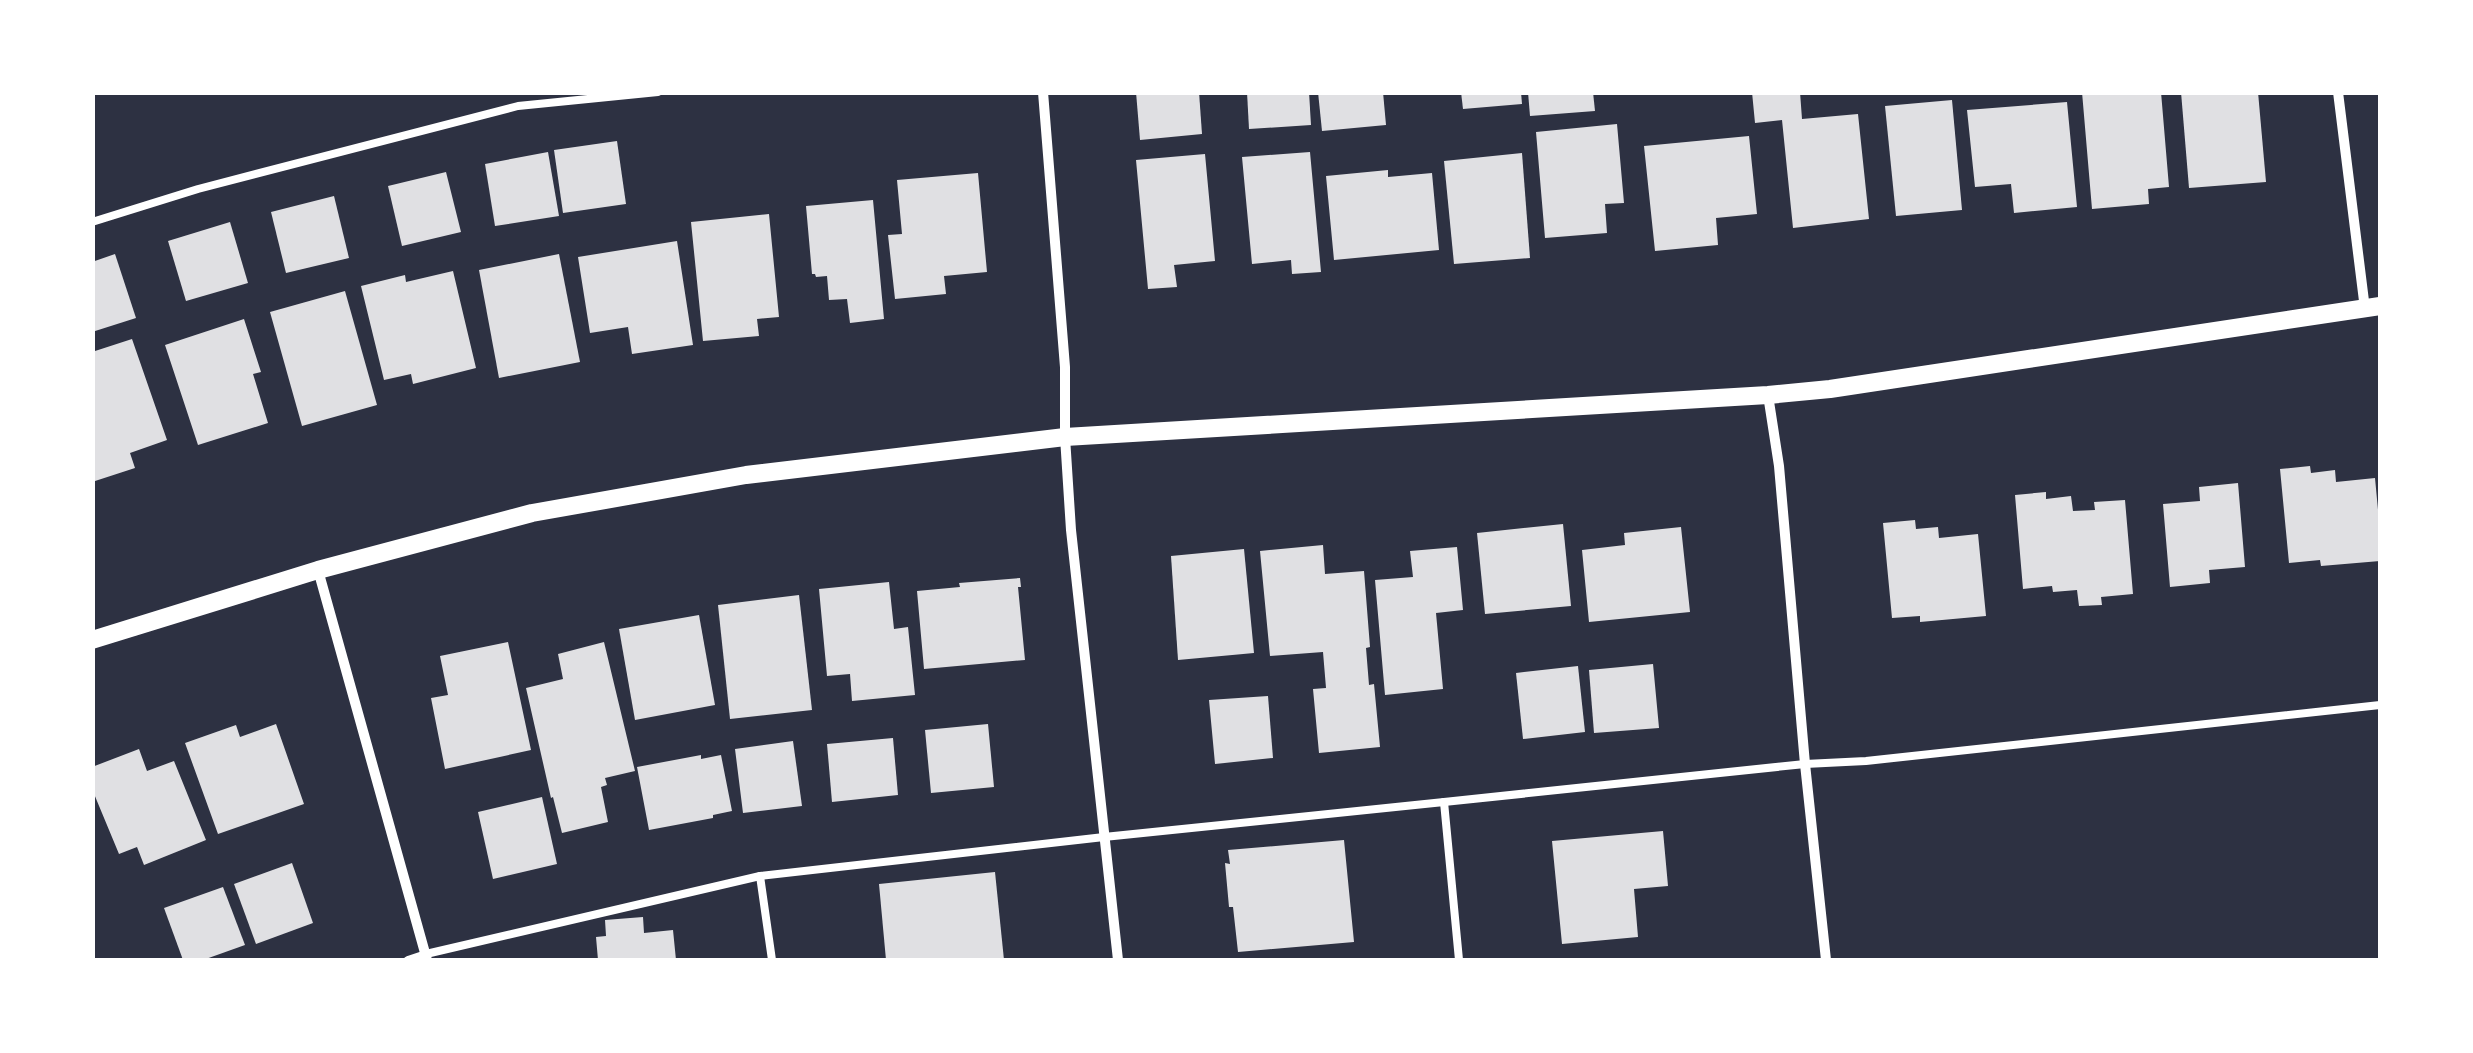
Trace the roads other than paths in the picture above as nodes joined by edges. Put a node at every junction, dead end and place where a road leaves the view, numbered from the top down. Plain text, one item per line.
1 (658, 92) edge
2 (1043, 92) edge
3 (2338, 92) edge
4 (92, 222) edge
5 (2373, 307) edge
6 (1768, 394) junction
7 (1065, 438) junction
8 (318, 570) junction
9 (92, 640) edge
10 (2380, 705) edge
11 (1804, 764) junction
12 (1444, 802) junction
13 (1104, 837) junction
14 (760, 876) junction
15 (426, 957) edge
16 (408, 960) edge
17 (772, 960) edge
18 (1118, 960) edge
19 (1459, 960) edge
20 (1826, 960) edge

1 - 4 lane
2 - 7 street
3 - 5 street
5 - 6 street
6 - 7 street
6 - 11 street
7 - 8 street
7 - 13 street
8 - 9 street
8 - 15 street
10 - 11 lane
11 - 12 lane
11 - 20 street
12 - 13 lane
12 - 19 lane
13 - 14 lane
13 - 18 street
14 - 15 lane
14 - 17 lane
15 - 16 lane

